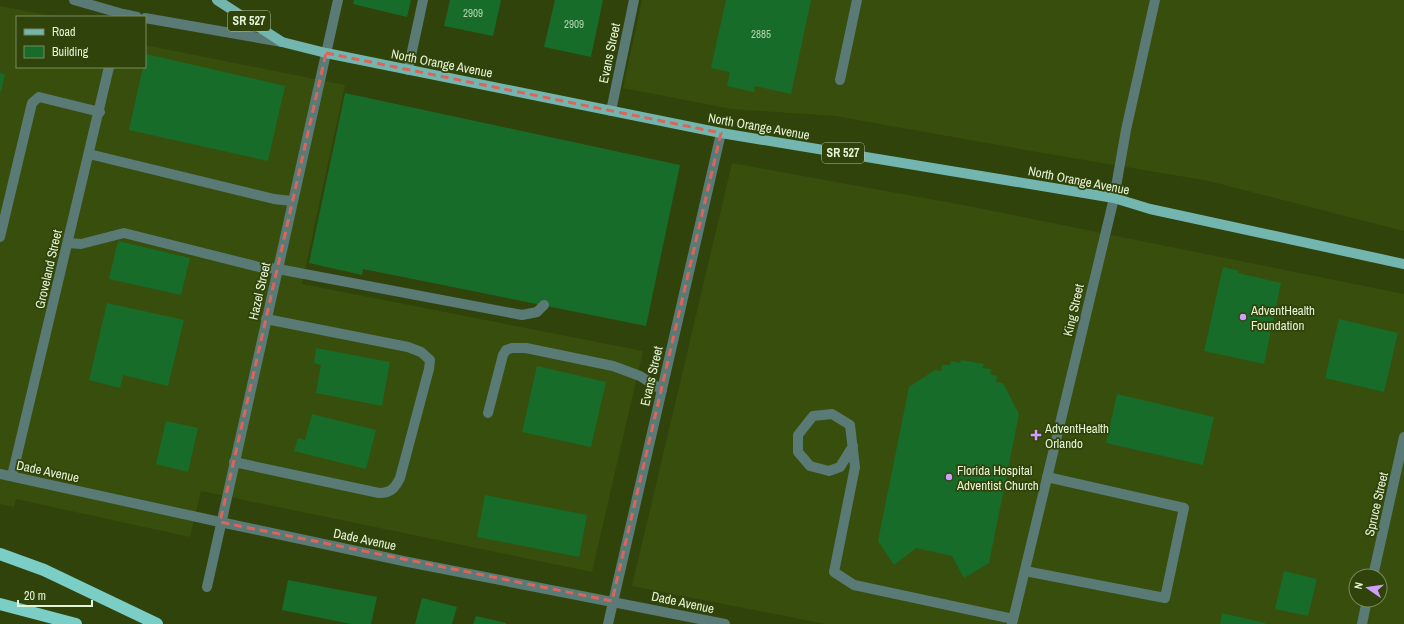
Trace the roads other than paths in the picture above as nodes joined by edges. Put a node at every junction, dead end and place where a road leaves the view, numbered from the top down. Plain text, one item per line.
1 (74, 0) edge
2 (216, 0) edge
3 (338, 0) edge
4 (423, 0) edge
5 (634, 0) edge
6 (857, 0) edge
7 (1155, 0) edge
8 (122, 16) edge
9 (146, 18) edge
10 (282, 42) junction
11 (326, 53) junction
12 (109, 68) edge
13 (408, 70) junction
14 (840, 80) dead end
15 (611, 110) junction
16 (100, 112) junction
17 (721, 133) junction
18 (89, 154) junction
19 (1114, 198) junction
20 (292, 201) junction
21 (0, 237) edge
22 (68, 243) junction
23 (1404, 264) edge
24 (278, 269) junction
25 (544, 305) dead end
26 (266, 319) junction
27 (662, 390) junction
28 (488, 413) dead end
29 (1404, 437) edge
30 (853, 446) junction
31 (234, 462) junction
32 (0, 474) edge
33 (12, 476) junction
34 (1047, 477) junction
35 (220, 522) junction
36 (0, 554) edge
37 (1375, 568) edge
38 (1024, 571) junction
39 (207, 587) dead end
40 (612, 601) junction
41 (0, 604) edge
42 (1365, 608) edge
43 (1012, 621) edge
44 (76, 624) edge
45 (157, 624) edge
46 (608, 624) edge
47 (726, 624) edge
48 (1362, 624) edge

1 - 8 street
2 - 10 main road, North Orange Avenue / SR 527
3 - 11 street, Hazel Street
4 - 13 street
5 - 15 street, Evans Street
6 - 14 street
7 - 19 street, King Street
9 - 10 street
10 - 11 main road, North Orange Avenue / SR 527
11 - 13 main road, North Orange Avenue / SR 527
11 - 20 street, Hazel Street
12 - 16 street, Groveland Street
13 - 15 main road, North Orange Avenue / SR 527
15 - 17 main road, North Orange Avenue / SR 527
16 - 18 street, Groveland Street
16 - 21 street
17 - 19 main road, North Orange Avenue / SR 527
17 - 27 street, Evans Street
18 - 20 street
18 - 22 street, Groveland Street
19 - 23 main road, North Orange Avenue / SR 527
19 - 34 street, King Street
20 - 24 street, Hazel Street
22 - 24 street
22 - 33 street, Groveland Street
24 - 25 street
24 - 26 street, Hazel Street
26 - 31 street, Hazel Street
26 - 31 street
27 - 28 street
27 - 40 street, Evans Street
29 - 37 street, Spruce Street
30 - 30 street
30 - 43 street
31 - 35 street, Hazel Street
32 - 33 street, Dade Avenue
33 - 35 street, Dade Avenue
34 - 38 street, King Street
34 - 38 street
35 - 39 street, Hazel Street
35 - 40 street, Dade Avenue
36 - 45 highway
38 - 43 street, King Street
40 - 46 street, Evans Street
40 - 47 street, Dade Avenue
41 - 44 highway
42 - 48 street

